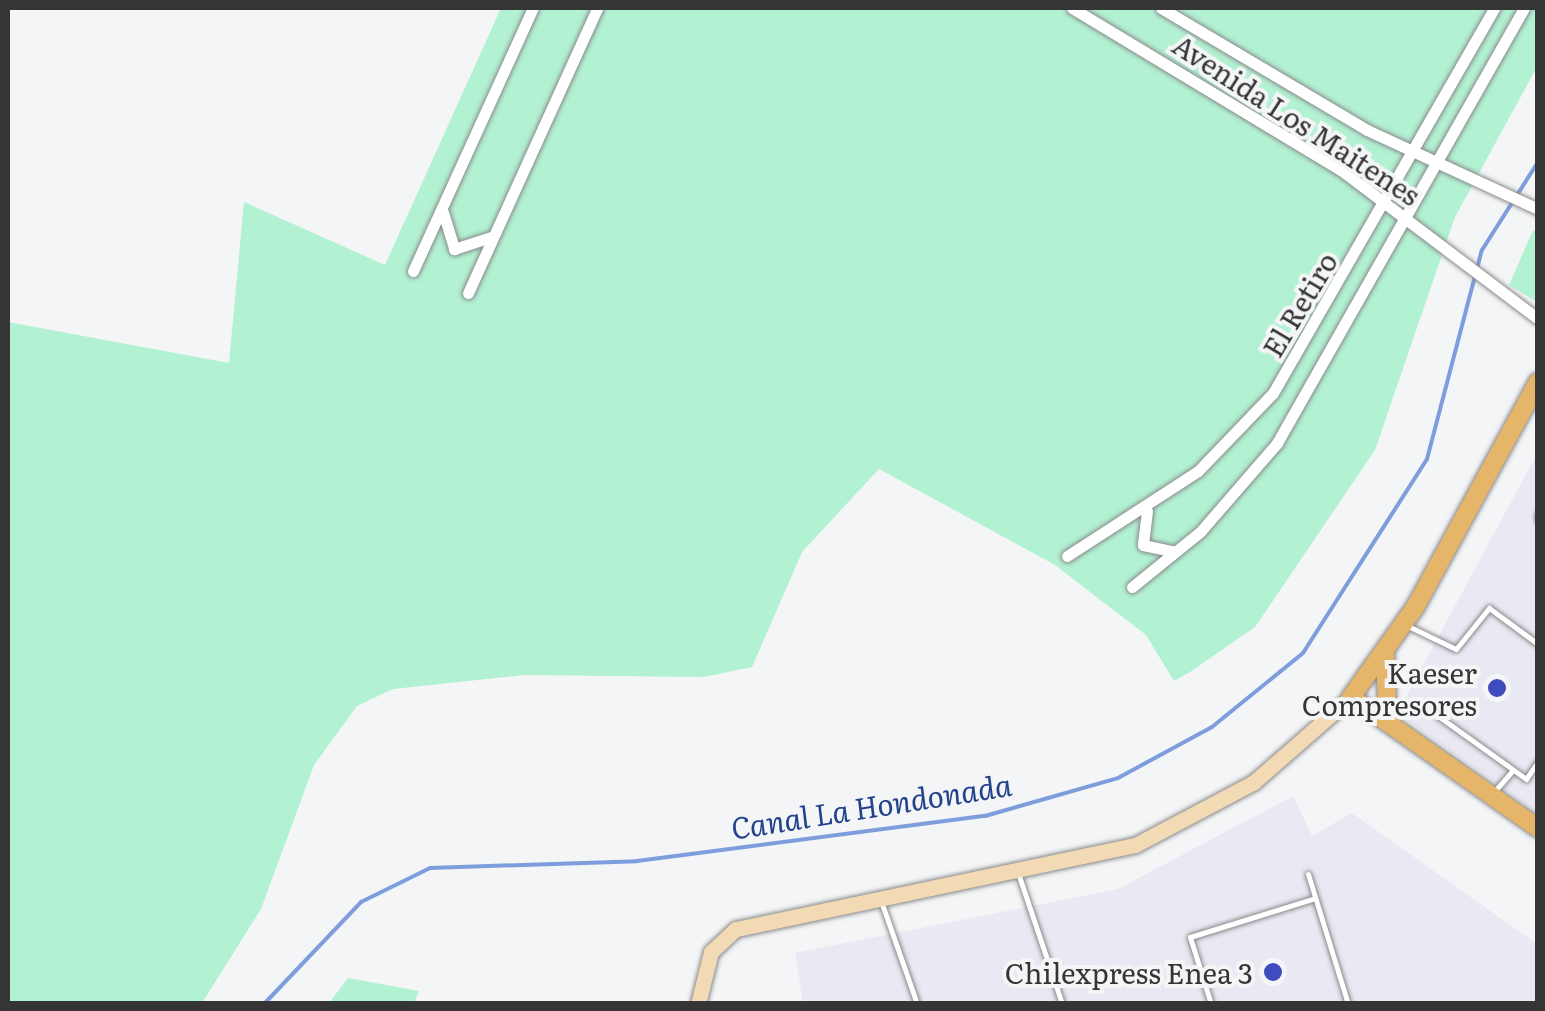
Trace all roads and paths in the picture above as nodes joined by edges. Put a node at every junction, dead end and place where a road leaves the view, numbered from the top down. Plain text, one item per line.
1 (533, 8) edge
2 (597, 8) edge
3 (1072, 8) edge
4 (1161, 8) edge
5 (1494, 8) edge
6 (1524, 8) edge
7 (1415, 153) junction
8 (1440, 162) junction
9 (1386, 202) junction
10 (443, 208) junction
11 (1538, 210) edge
12 (1406, 219) junction
13 (494, 235) junction
14 (414, 271) dead end
15 (468, 293) dead end
16 (1538, 319) edge
17 (1538, 382) edge
18 (1147, 511) junction
19 (1180, 551) junction
20 (1068, 556) dead end
21 (1132, 587) dead end
22 (1405, 625) junction
23 (1538, 644) edge
24 (1385, 654) junction
25 (1351, 697) junction
26 (1426, 708) dead end
27 (1388, 723) junction
28 (1538, 762) edge
29 (1513, 770) junction
30 (1491, 795) junction
31 (1538, 828) edge
32 (1308, 874) dead end
33 (1019, 876) junction
34 (1316, 898) junction
35 (881, 901) junction
36 (698, 1004) edge
37 (917, 1004) edge
38 (1062, 1004) edge
39 (1211, 1004) edge
40 (1348, 1004) edge

1 - 10 street
2 - 13 street
3 - 9 street, Avenida Los Maitenes
4 - 7 street, Avenida Los Maitenes
5 - 7 street, El Retiro
6 - 8 street, El Retiro
7 - 8 street, Avenida Los Maitenes
7 - 9 street, El Retiro
8 - 11 street, Avenida Los Maitenes
8 - 12 street, El Retiro
9 - 12 street, Avenida Los Maitenes
9 - 18 street, El Retiro
10 - 13 street
10 - 14 street
12 - 16 street, Avenida Los Maitenes
12 - 19 street, El Retiro
13 - 15 street
17 - 22 main road
18 - 19 street
18 - 20 street, El Retiro
19 - 21 street, El Retiro
22 - 23 lane
22 - 24 main road
24 - 25 main road
24 - 27 main road
25 - 27 main road
25 - 33 main road
26 - 29 lane
27 - 30 main road
28 - 29 lane
29 - 30 lane
30 - 31 main road
32 - 34 lane
33 - 35 main road
33 - 38 lane
34 - 39 lane
34 - 40 lane
35 - 36 main road
35 - 37 lane

